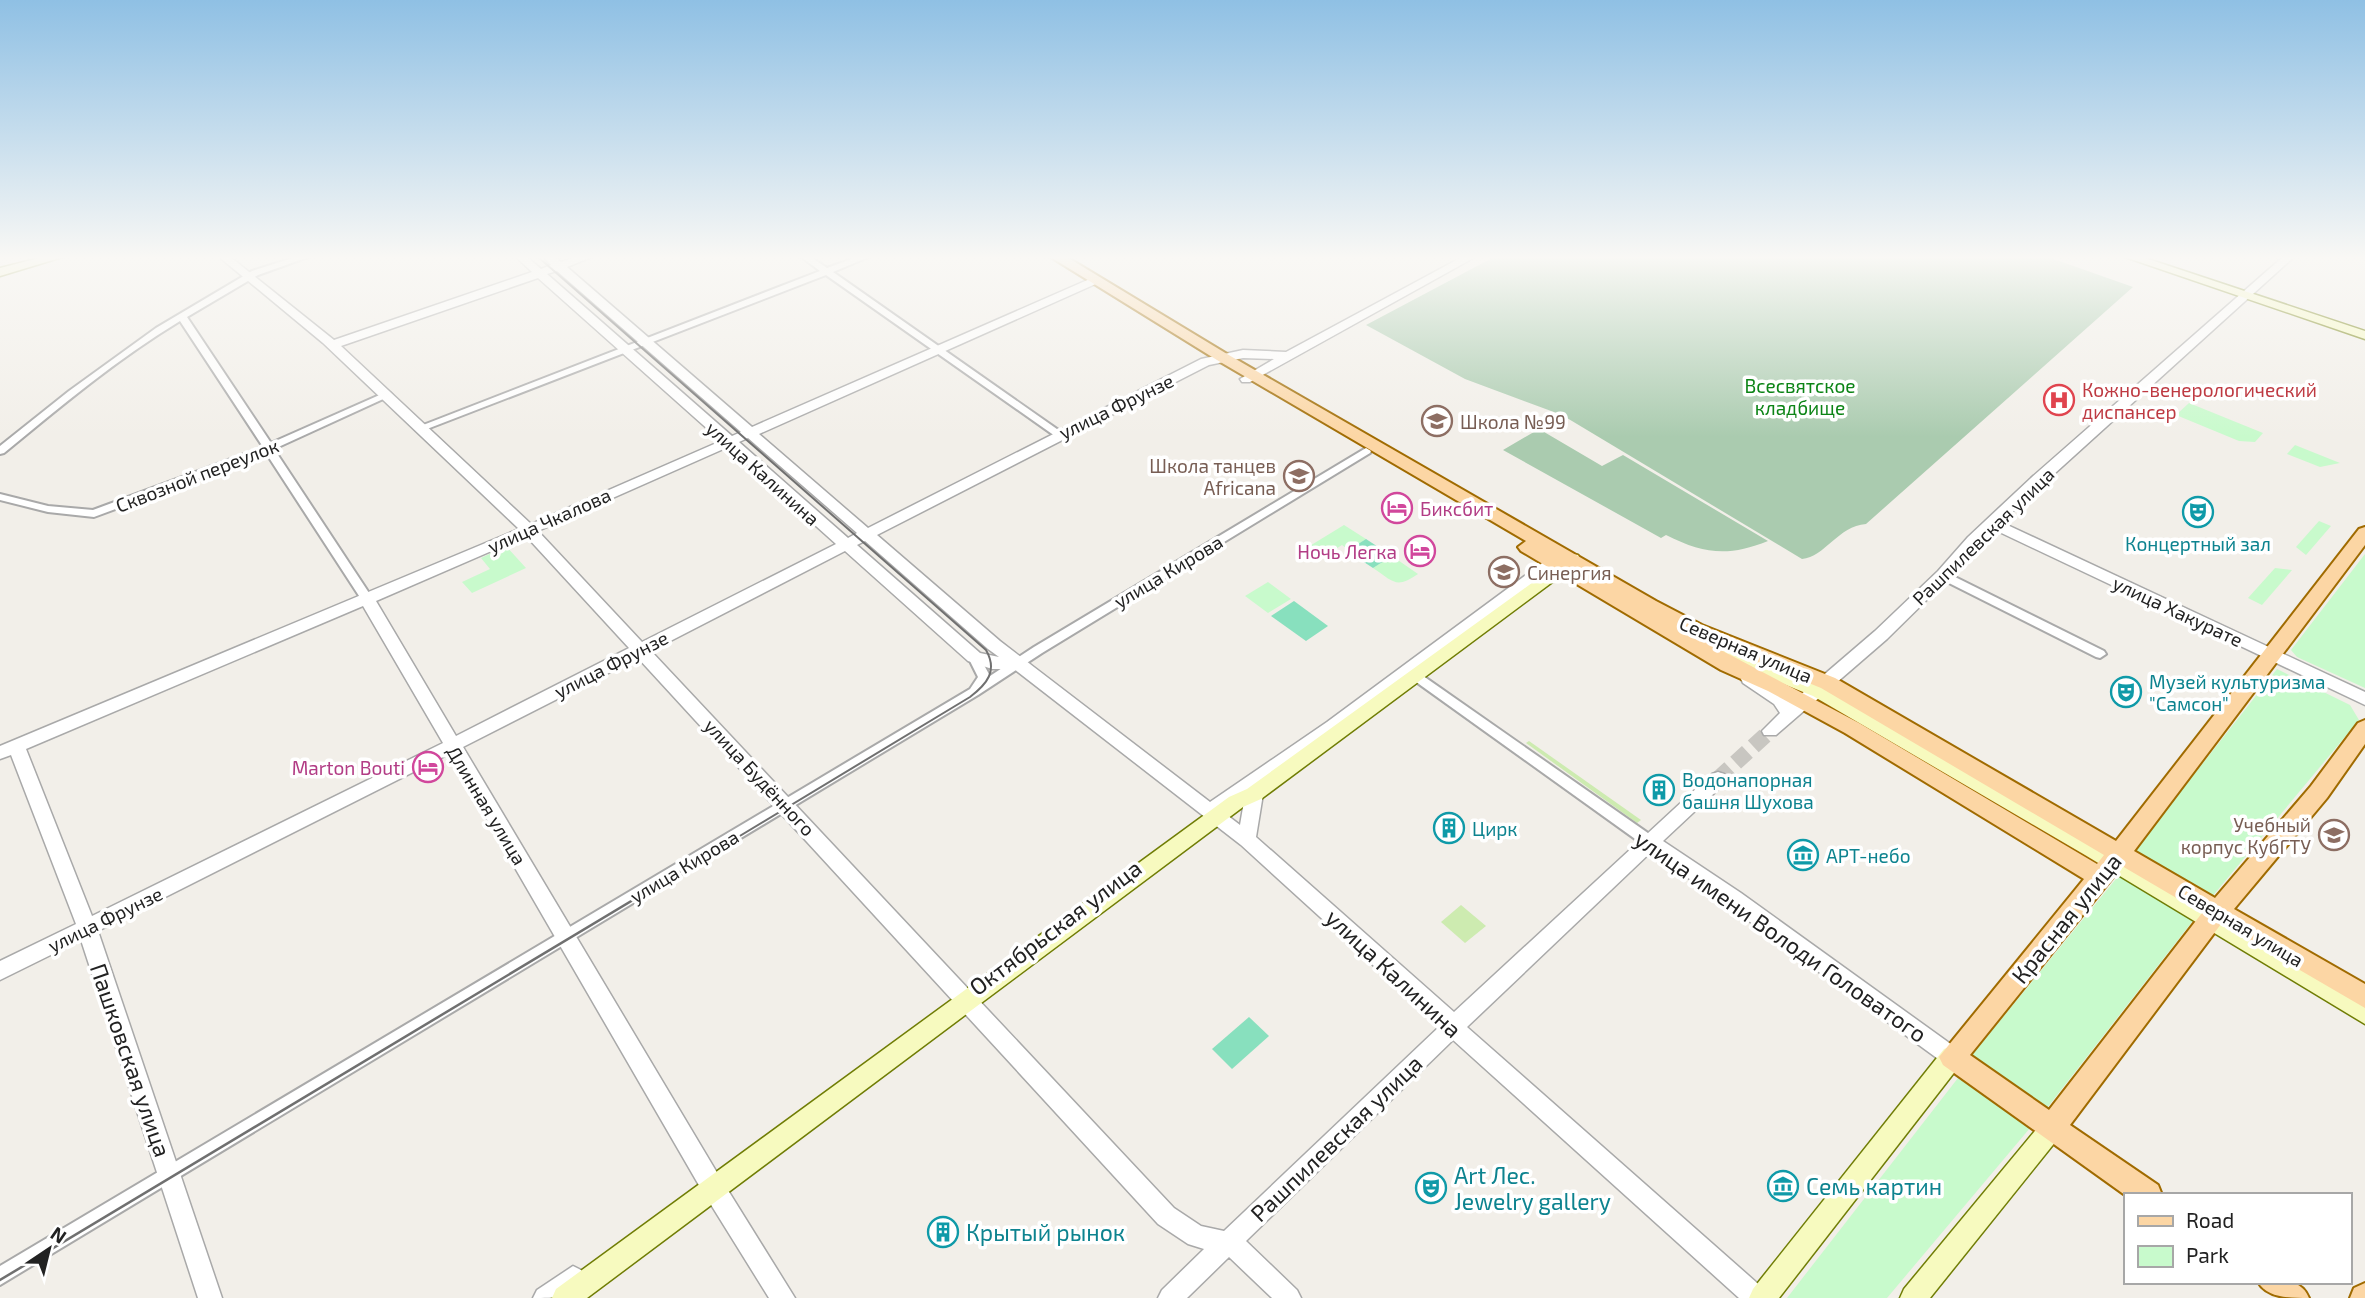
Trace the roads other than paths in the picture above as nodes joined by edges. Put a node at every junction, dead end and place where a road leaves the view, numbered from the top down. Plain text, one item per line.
1 (182, 317) joint
2 (298, 317) edge
3 (414, 317) edge
4 (587, 317) edge
5 (616, 317) edge
6 (712, 317) edge
7 (892, 317) edge
8 (1012, 317) edge
9 (1149, 317) edge
10 (1361, 317) edge
11 (1367, 317) edge
12 (2220, 317) edge
13 (2311, 317) edge
14 (2365, 335) edge
15 (646, 343) junction
16 (332, 345) junction
17 (939, 348) junction
18 (625, 351) junction
19 (1289, 356) junction
20 (1217, 358) junction
21 (1253, 377) junction
22 (387, 395) junction
23 (423, 427) junction
24 (750, 433) junction
25 (1059, 434) junction
26 (728, 442) junction
27 (269, 448) junction
28 (0, 451) edge
29 (1366, 451) junction
30 (0, 497) edge
31 (1991, 523) junction
32 (528, 530) junction
33 (2365, 533) edge
34 (866, 534) junction
35 (845, 545) junction
36 (1562, 561) junction
37 (1944, 575) junction
38 (367, 599) junction
39 (1678, 635) junction
40 (640, 650) junction
41 (2100, 654) dead end
42 (2272, 655) junction
43 (974, 657) junction
44 (1019, 663) junction
45 (1416, 676) junction
46 (974, 692) junction
47 (1810, 697) junction
48 (2365, 699) edge
49 (2365, 728) edge
50 (1770, 731) tunnel mouth
51 (450, 746) junction
52 (8, 750) edge
53 (1718, 779) tunnel mouth
54 (1254, 794) junction
55 (785, 805) junction
56 (1213, 814) junction
57 (1247, 840) junction
58 (1650, 842) junction
59 (2110, 863) junction
60 (2214, 916) junction
61 (87, 928) junction
62 (566, 937) junction
63 (0, 971) edge
64 (2365, 997) edge
65 (966, 999) junction
66 (2365, 1014) edge
67 (1452, 1027) junction
68 (1952, 1058) junction
69 (2052, 1128) junction
70 (170, 1174) junction
71 (711, 1183) junction
72 (2145, 1193) edge
73 (1227, 1243) junction
74 (0, 1276) edge
75 (2275, 1284) edge
76 (210, 1298) edge
77 (545, 1298) edge
78 (565, 1298) edge
79 (783, 1298) edge
80 (1170, 1298) edge
81 (1289, 1298) edge
82 (1759, 1298) edge
83 (1913, 1298) edge
84 (2295, 1298) edge

1 - 27 street, Длинная улица
1 - 28 street
2 - 16 street, улица Будённого
3 - 16 street
4 - 18 street, улица Калинина
5 - 15 street, улица Калинина
6 - 15 street
7 - 17 street
8 - 17 street, улица Чкалова
9 - 20 main road, Северная улица
10 - 19 street
11 - 21 street
12 - 31 street, Рашпилевская улица
13 - 14 main road
15 - 18 street
15 - 24 street, улица Калинина
16 - 22 street, улица Будённого
17 - 24 street, улица Чкалова
17 - 25 street
18 - 23 street
18 - 26 street, улица Калинина
19 - 20 street
19 - 21 street
20 - 21 main road, Северная улица
20 - 25 street, улица Фрунзе
21 - 29 main road, Северная улица
21 - 36 main road, Северная улица
22 - 23 street, улица Будённого
22 - 27 street, Сквозной переулок
23 - 32 street, улица Будённого
24 - 26 street, улица Чкалова
24 - 34 street, улица Калинина
25 - 34 street, улица Фрунзе
26 - 32 street, улица Чкалова
26 - 35 street, улица Калинина
27 - 30 street, Сквозной переулок
27 - 38 street, Длинная улица
29 - 36 main road, Северная улица
29 - 44 street, улица Кирова
31 - 37 street, Рашпилевская улица
31 - 42 street, улица Хакурате
32 - 38 street, улица Чкалова
32 - 40 street, улица Будённого
33 - 42 main road, Красная улица
34 - 35 street, улица Фрунзе
34 - 44 street, улица Калинина
35 - 40 street, улица Фрунзе
35 - 43 street, улица Калинина
36 - 39 main road, Северная улица
36 - 45 main road, Октябрьская улица
36 - 47 main road, Северная улица
36 - 56 street, Октябрьская улица
37 - 41 street
37 - 47 street, Рашпилевская улица
38 - 51 street, Длинная улица
38 - 52 street, улица Чкалова
39 - 47 main road, Северная улица
39 - 47 main road, Северная улица
40 - 51 street, улица Фрунзе
40 - 55 street, улица Будённого
42 - 48 street, улица Хакурате
42 - 59 main road, Красная улица
43 - 44 street
43 - 46 street
44 - 46 street, улица Кирова
44 - 56 street, улица Калинина
45 - 54 main road, Октябрьская улица
45 - 58 street, улица имени Володи Головатого
46 - 55 street, улица Кирова
47 - 50 street, Рашпилевская улица
47 - 59 main road, Северная улица
47 - 59 main road, Северная улица
49 - 60 main road
51 - 61 street, улица Фрунзе
51 - 62 street, Длинная улица
52 - 61 street, Пашковская улица
53 - 58 street, Рашпилевская улица
54 - 56 main road, Октябрьская улица
54 - 57 street
55 - 62 street, улица Кирова
55 - 65 street, улица Будённого
56 - 57 street, улица Калинина
56 - 65 main road, Октябрьская улица
57 - 67 street, улица Калинина
58 - 67 street, Рашпилевская улица
58 - 68 street, улица имени Володи Головатого
59 - 60 main road, Северная улица
59 - 68 main road, Красная улица
60 - 64 main road, Северная улица
60 - 66 main road, Северная улица
60 - 69 main road
61 - 63 street, улица Фрунзе
61 - 70 street, Пашковская улица
62 - 70 street, улица Кирова
62 - 71 street, Длинная улица
65 - 71 main road, Октябрьская улица
65 - 73 street, улица Будённого
67 - 73 street, Рашпилевская улица
67 - 82 street, улица Калинина
68 - 69 main road, улица имени Володи Головатого
68 - 82 main road, Красная улица
69 - 72 main road, улица имени Володи Головатого
69 - 83 main road
70 - 74 street, улица Кирова
70 - 76 street, Пашковская улица
71 - 77 street, Октябрьская улица
71 - 78 main road, Октябрьская улица
71 - 79 street, Длинная улица
73 - 80 street, Рашпилевская улица
73 - 81 street, улица Будённого
75 - 84 main road

